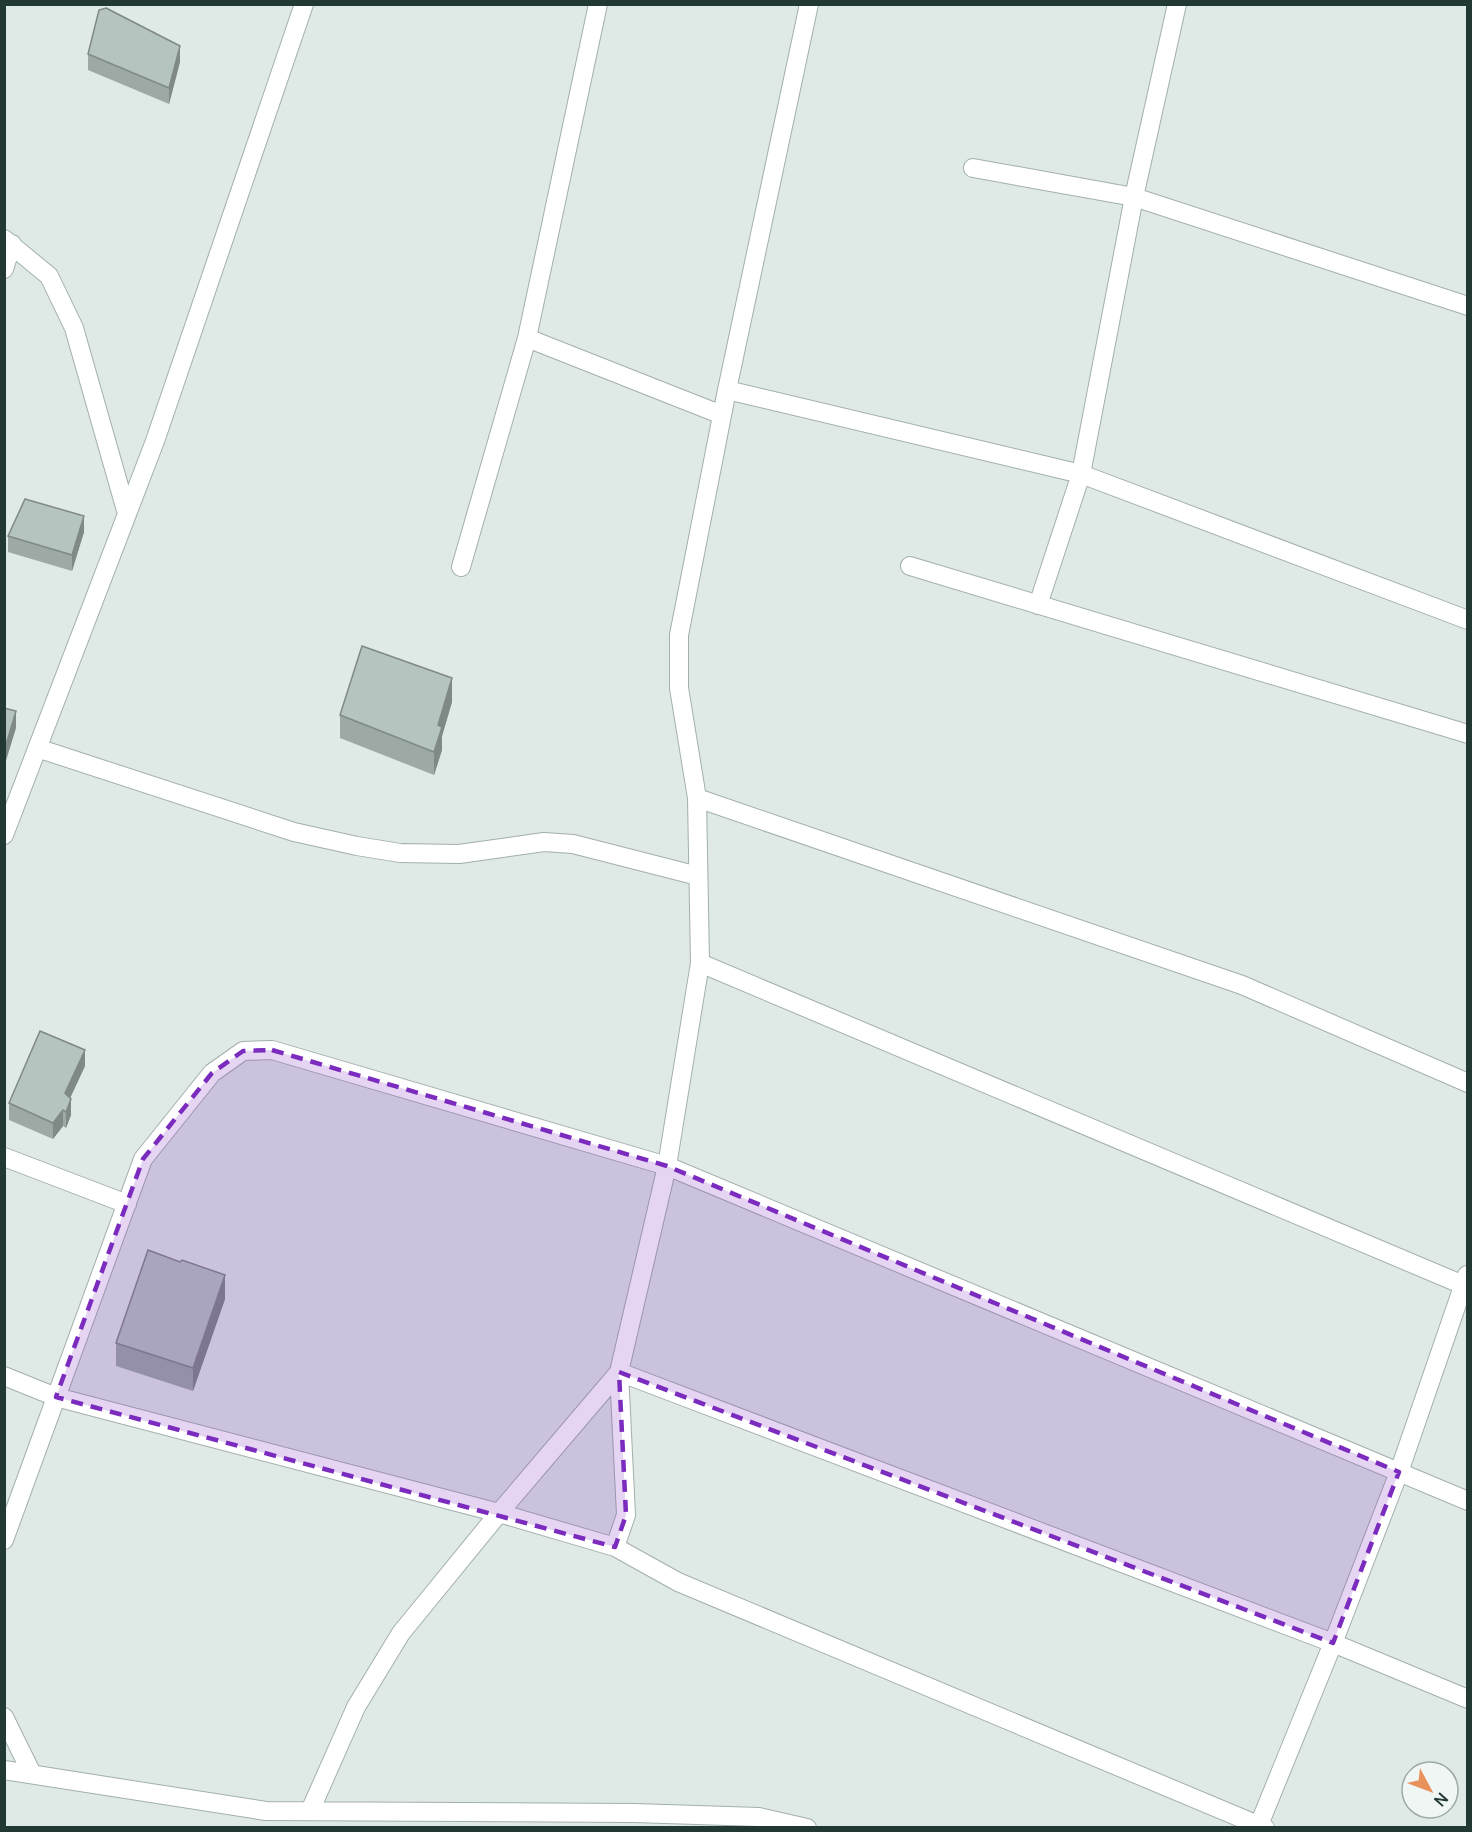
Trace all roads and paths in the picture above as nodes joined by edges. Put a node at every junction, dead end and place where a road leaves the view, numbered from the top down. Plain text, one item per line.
1 (304, 4) edge
2 (598, 4) edge
3 (809, 4) edge
4 (1177, 4) edge
5 (973, 168) dead end
6 (1134, 198) junction
7 (8, 241) edge
8 (4, 269) edge
9 (1467, 306) edge
10 (527, 338) junction
11 (726, 390) junction
12 (722, 415) junction
13 (1081, 474) junction
14 (127, 514) junction
15 (910, 566) dead end
16 (461, 567) dead end
17 (1038, 605) junction
18 (1467, 620) edge
19 (1467, 734) edge
20 (37, 748) junction
21 (697, 798) junction
22 (4, 835) edge
23 (698, 876) junction
24 (700, 963) junction
25 (1467, 1083) edge
26 (4, 1157) edge
27 (667, 1166) junction
28 (127, 1204) junction
29 (1466, 1282) edge
30 (619, 1372) junction
31 (4, 1376) edge
32 (57, 1397) junction
33 (1399, 1472) junction
34 (1467, 1501) edge
35 (499, 1512) junction
36 (4, 1540) edge
37 (615, 1547) junction
38 (1333, 1643) junction
39 (1467, 1699) edge
40 (4, 1716) edge
41 (4, 1770) edge
42 (32, 1774) junction
43 (310, 1811) junction
44 (263, 1819) edge
45 (1236, 1822) edge
46 (1262, 1826) edge
47 (807, 1827) edge

1 - 14 street
2 - 10 street
3 - 11 street
4 - 6 street
5 - 6 street
6 - 9 street
6 - 13 street
7 - 8 street
7 - 14 street
10 - 12 street
10 - 16 street
11 - 12 street
11 - 13 street
12 - 21 street
13 - 17 street
13 - 18 street
14 - 20 street
15 - 17 street
17 - 19 street
20 - 22 street
20 - 23 street
21 - 23 street
21 - 25 street
23 - 24 street
24 - 27 street
24 - 29 street
26 - 28 street
27 - 28 street
27 - 30 street
27 - 33 street
28 - 32 street
29 - 33 street
30 - 35 street
30 - 37 street
30 - 38 street
31 - 32 street
32 - 35 street
32 - 36 street
33 - 34 street
33 - 38 street
35 - 37 street
35 - 43 street
37 - 45 street
38 - 39 street
38 - 46 street
40 - 42 street
41 - 42 street
42 - 44 street
43 - 44 street
43 - 47 street
45 - 46 street

